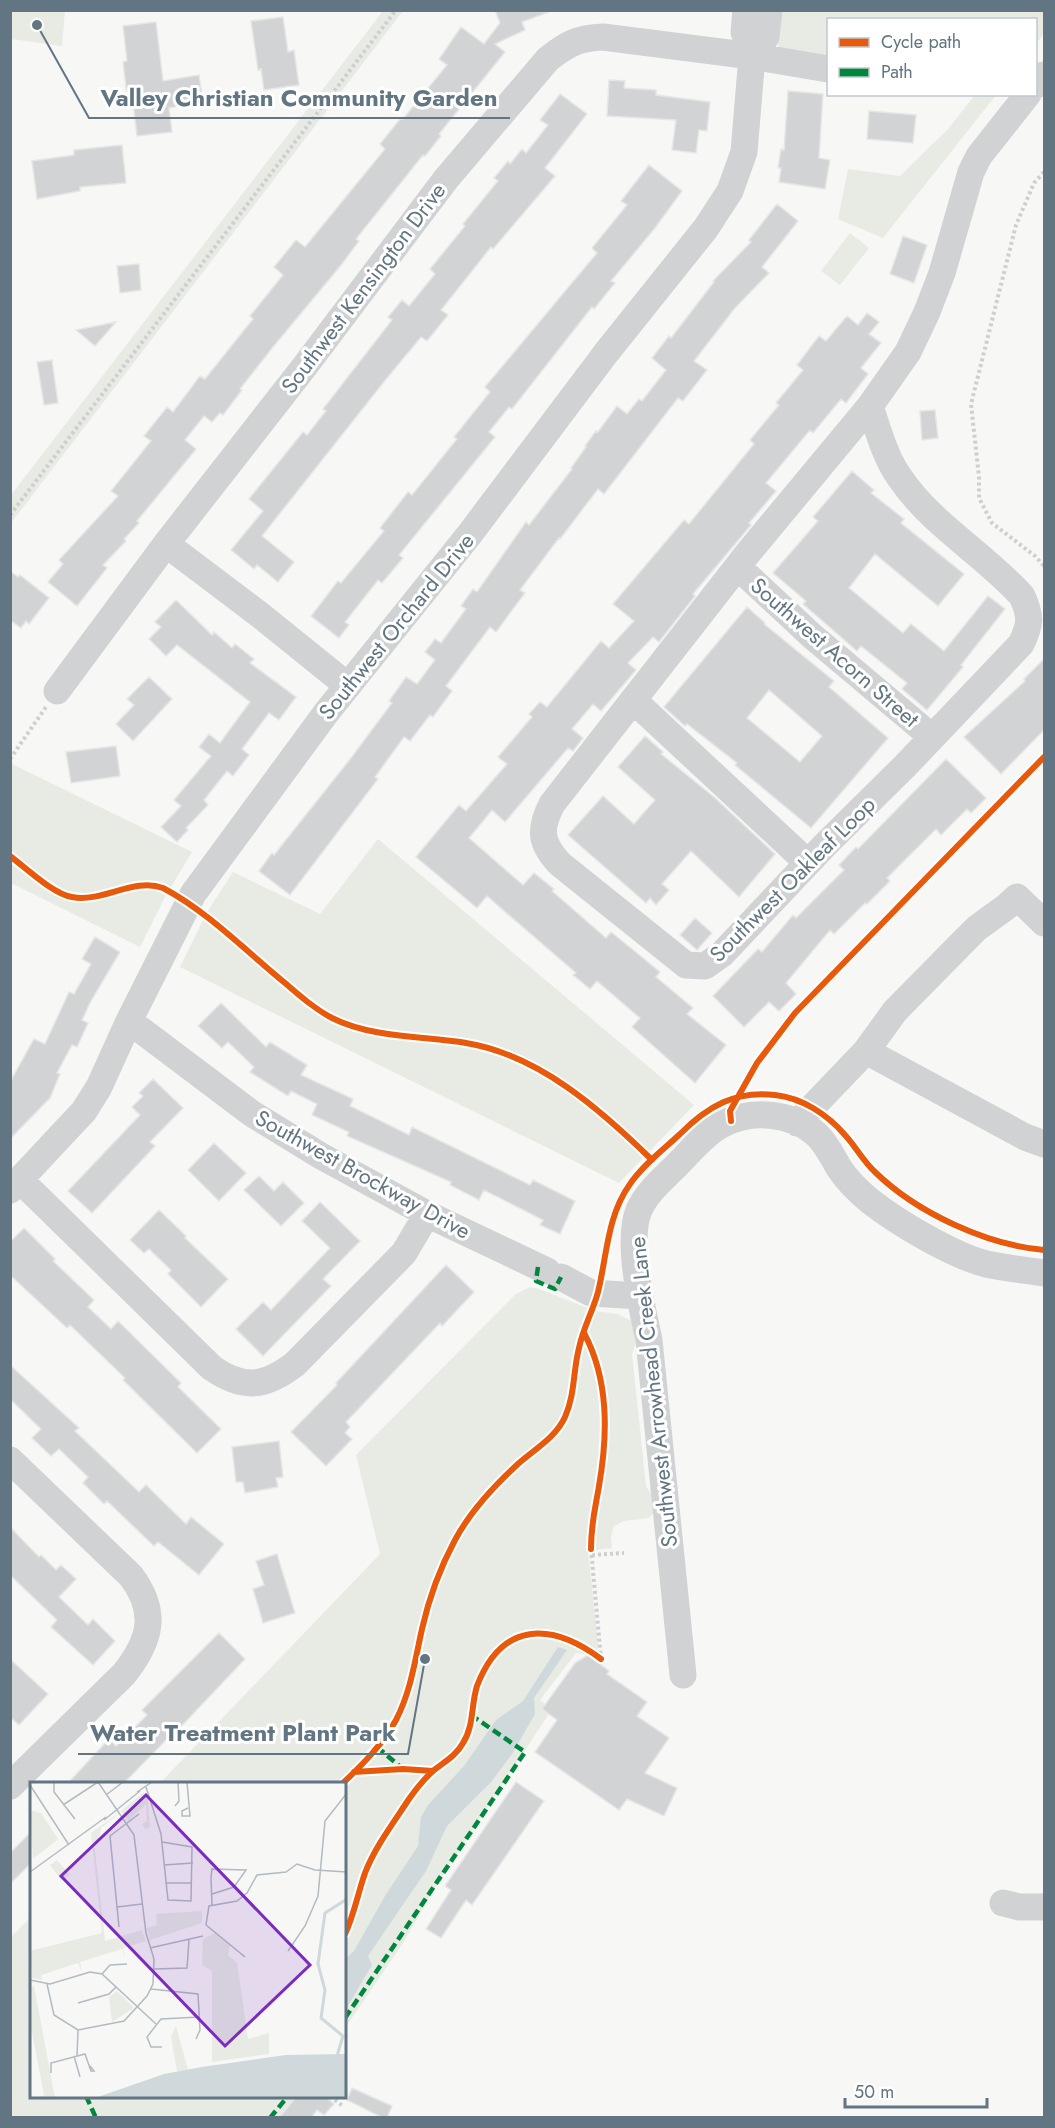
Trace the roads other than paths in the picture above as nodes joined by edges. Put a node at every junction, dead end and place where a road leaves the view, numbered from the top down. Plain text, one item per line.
1 (746, 10) edge
2 (769, 10) edge
3 (752, 56) junction
4 (827, 69) edge
5 (1026, 96) edge
6 (870, 406) junction
7 (166, 544) junction
8 (738, 567) junction
9 (348, 686) junction
10 (57, 692) road end
11 (633, 700) junction
12 (932, 737) junction
13 (808, 863) junction
14 (1044, 923) edge
15 (129, 1022) junction
16 (866, 1051) junction
17 (797, 1122) junction
18 (1044, 1144) edge
19 (16, 1185) edge
20 (427, 1214) junction
21 (1044, 1273) edge
22 (640, 1296) junction
23 (10, 1460) edge
24 (683, 1675) dead end
25 (13, 1779) edge
26 (1003, 1903) dead end
27 (1044, 1907) edge

1 - 3 street, Southwest Orchard Drive
2 - 3 street, Southwest Orchard Drive
3 - 4 street, Southwest Kensington Drive
3 - 7 street, Southwest Kensington Drive
3 - 9 street, Southwest Orchard Drive
5 - 6 street, Southwest Oakleaf Loop
6 - 8 street, Southwest Oakleaf Loop
6 - 12 street, Southwest Oakleaf Loop
7 - 9 street
7 - 10 street, Southwest Kensington Drive
8 - 11 street, Southwest Oakleaf Loop
8 - 12 street, Southwest Acorn Street
9 - 15 street, Southwest Orchard Drive
11 - 13 street
11 - 13 street, Southwest Oakleaf Loop
12 - 13 street, Southwest Oakleaf Loop
14 - 16 street
15 - 19 street, Southwest Orchard Drive
15 - 20 street, Southwest Brockway Drive
16 - 17 street
16 - 18 street
17 - 21 street, Southwest Arrowhead Creek Lane
17 - 22 street, Southwest Arrowhead Creek Lane
19 - 20 street
20 - 22 street, Southwest Brockway Drive
22 - 24 street, Southwest Arrowhead Creek Lane
23 - 25 street
26 - 27 street

